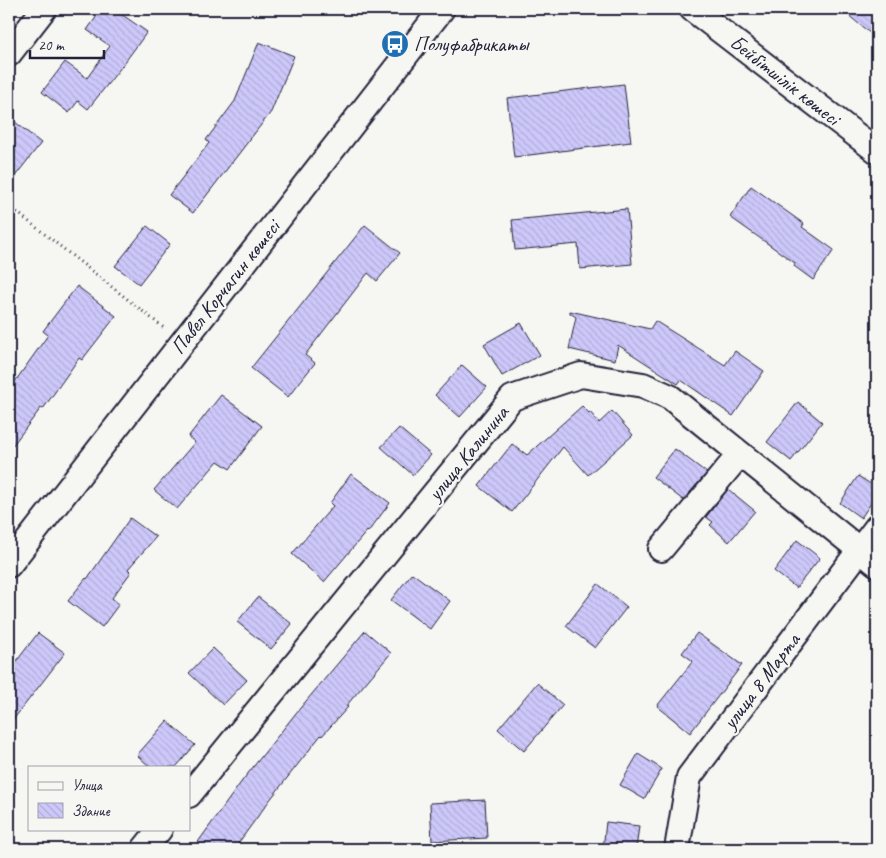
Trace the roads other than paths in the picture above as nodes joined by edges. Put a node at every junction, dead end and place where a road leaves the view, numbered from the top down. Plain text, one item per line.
1 (44, 9) edge
2 (442, 9) edge
3 (703, 12) edge
4 (9, 54) edge
5 (877, 151) edge
6 (740, 454) junction
7 (877, 527) edge
8 (661, 549) dead end
9 (869, 557) edge
10 (9, 565) edge
11 (190, 793) edge
12 (159, 830) edge
13 (144, 849) edge
14 (677, 849) edge

1 - 4 street
2 - 10 street, Павел Корчагин көшесі
3 - 5 street, Бейбітшілік көшесі
6 - 8 street
6 - 9 street, улица Калинина
6 - 11 street, улица Калинина
7 - 9 street, улица 8 Марта
9 - 14 street, улица 8 Марта
12 - 13 street

